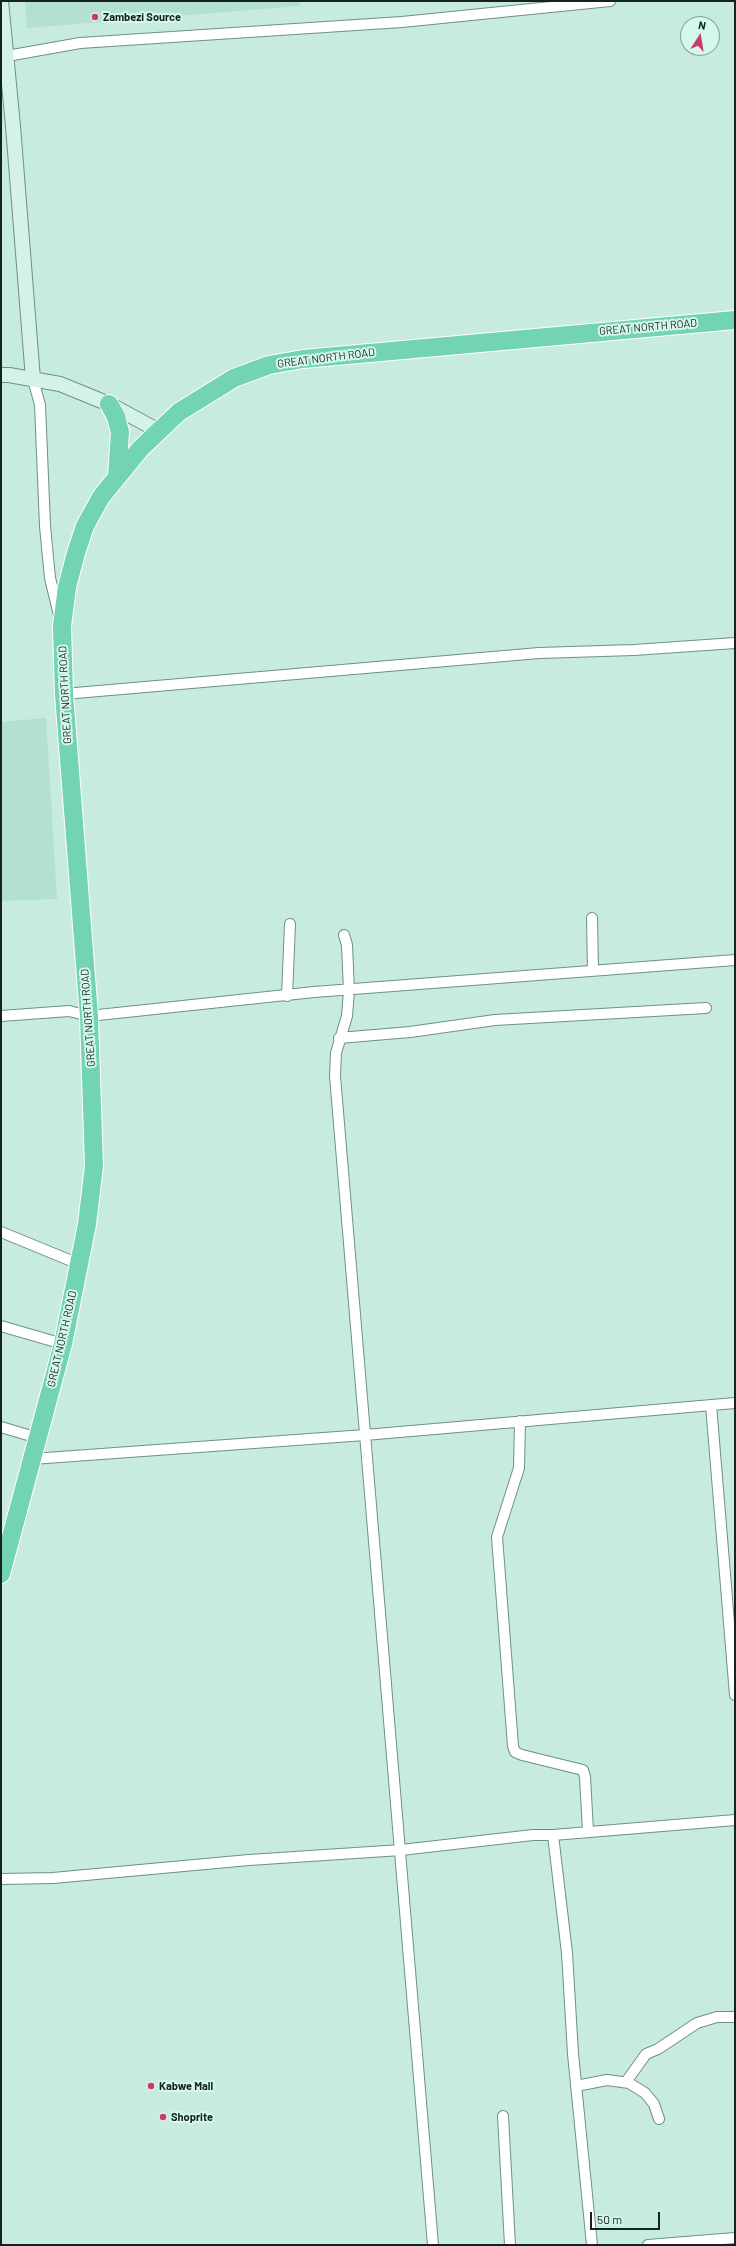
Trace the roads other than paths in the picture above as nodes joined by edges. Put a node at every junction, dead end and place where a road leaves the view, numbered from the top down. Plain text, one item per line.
1 (1, 1) edge
2 (610, 1) edge
3 (7, 56) junction
4 (735, 320) edge
5 (1, 375) edge
6 (33, 379) junction
7 (108, 404) junction
8 (159, 431) junction
9 (117, 476) junction
10 (62, 626) junction
11 (735, 643) edge
12 (64, 694) junction
13 (592, 918) dead end
14 (290, 924) dead end
15 (344, 935) dead end
16 (735, 960) edge
17 (593, 970) junction
18 (349, 991) junction
19 (287, 996) junction
20 (706, 1008) dead end
21 (1, 1016) edge
22 (89, 1016) junction
23 (339, 1038) junction
24 (1, 1232) edge
25 (79, 1264) junction
26 (1, 1326) edge
27 (62, 1344) junction
28 (735, 1403) edge
29 (711, 1405) junction
30 (520, 1420) junction
31 (1, 1427) edge
32 (365, 1435) junction
33 (38, 1438) junction
34 (32, 1459) junction
35 (1, 1574) edge
36 (735, 1695) edge
37 (735, 1820) edge
38 (588, 1831) junction
39 (553, 1835) junction
40 (401, 1850) junction
41 (1, 1879) edge
42 (735, 2017) edge
43 (626, 2082) junction
44 (576, 2086) junction
45 (503, 2116) dead end
46 (659, 2119) dead end
47 (735, 2238) edge
48 (433, 2245) edge
49 (510, 2245) edge
50 (592, 2245) edge
51 (648, 2245) edge

1 - 3 street
2 - 3 street
3 - 6 street
4 - 8 highway, GREAT NORTH ROAD
5 - 6 street
6 - 7 street
6 - 10 street
7 - 8 street
7 - 9 highway
8 - 9 highway, GREAT NORTH ROAD
9 - 10 highway, GREAT NORTH ROAD
10 - 12 highway, GREAT NORTH ROAD
11 - 12 street
12 - 22 highway, GREAT NORTH ROAD
13 - 17 street
14 - 19 street
15 - 18 street
16 - 17 street
17 - 18 street
18 - 19 street
18 - 23 street
19 - 22 street
20 - 23 street
21 - 22 street
22 - 25 highway, GREAT NORTH ROAD
23 - 32 street
24 - 25 street
25 - 27 highway, GREAT NORTH ROAD
26 - 27 street
27 - 33 highway, GREAT NORTH ROAD
28 - 29 street
29 - 30 street
29 - 36 street
30 - 32 street
30 - 38 street
31 - 33 street
32 - 34 street
32 - 40 street
33 - 34 highway, GREAT NORTH ROAD
34 - 35 highway, GREAT NORTH ROAD
37 - 38 street
38 - 39 street
39 - 40 street
39 - 44 street
40 - 41 street
40 - 48 street
42 - 43 street
43 - 44 street
43 - 46 street
44 - 50 street
45 - 49 street
47 - 51 street

